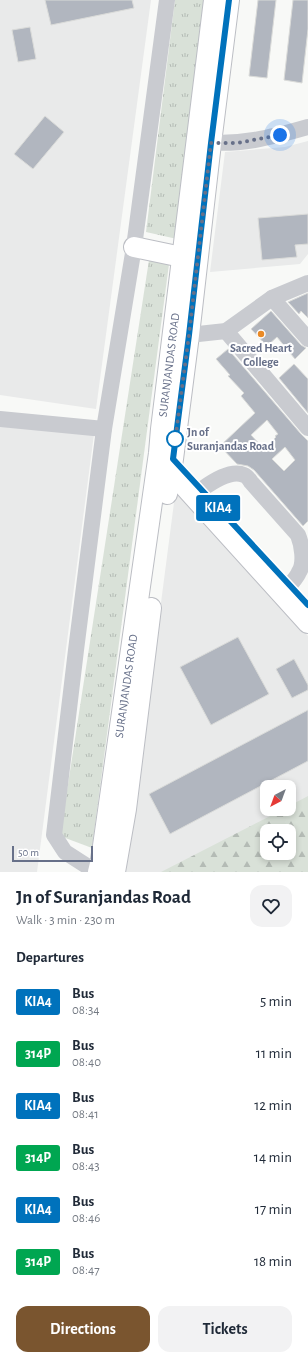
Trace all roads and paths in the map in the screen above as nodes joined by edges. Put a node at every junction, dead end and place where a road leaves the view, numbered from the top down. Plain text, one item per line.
1 (167, 0) edge
2 (214, 0) edge
3 (229, 0) edge
4 (308, 127) edge
5 (203, 142) junction
6 (134, 247) junction
7 (190, 258) junction
8 (308, 283) edge
9 (272, 298) junction
10 (226, 331) junction
11 (189, 335) junction
12 (308, 339) edge
13 (0, 420) edge
14 (308, 428) edge
15 (104, 429) junction
16 (165, 462) junction
17 (202, 489) junction
18 (305, 555) edge
19 (290, 585) junction
20 (308, 605) edge
21 (308, 623) edge
22 (103, 872) edge

1 - 6 street
2 - 5 main road, SURANJANDAS ROAD
3 - 5 main road, SURANJANDAS ROAD
4 - 5 street
5 - 7 main road, SURANJANDAS ROAD
6 - 7 main road
6 - 15 street
7 - 11 main road, SURANJANDAS ROAD
7 - 16 main road, SURANJANDAS ROAD
8 - 9 street
9 - 10 street
9 - 12 street
10 - 11 street
10 - 14 street
11 - 16 main road, SURANJANDAS ROAD
13 - 15 street
15 - 22 street
16 - 17 main road
16 - 21 main road
16 - 22 main road, SURANJANDAS ROAD
17 - 18 street
17 - 19 main road
18 - 19 street
19 - 20 main road

